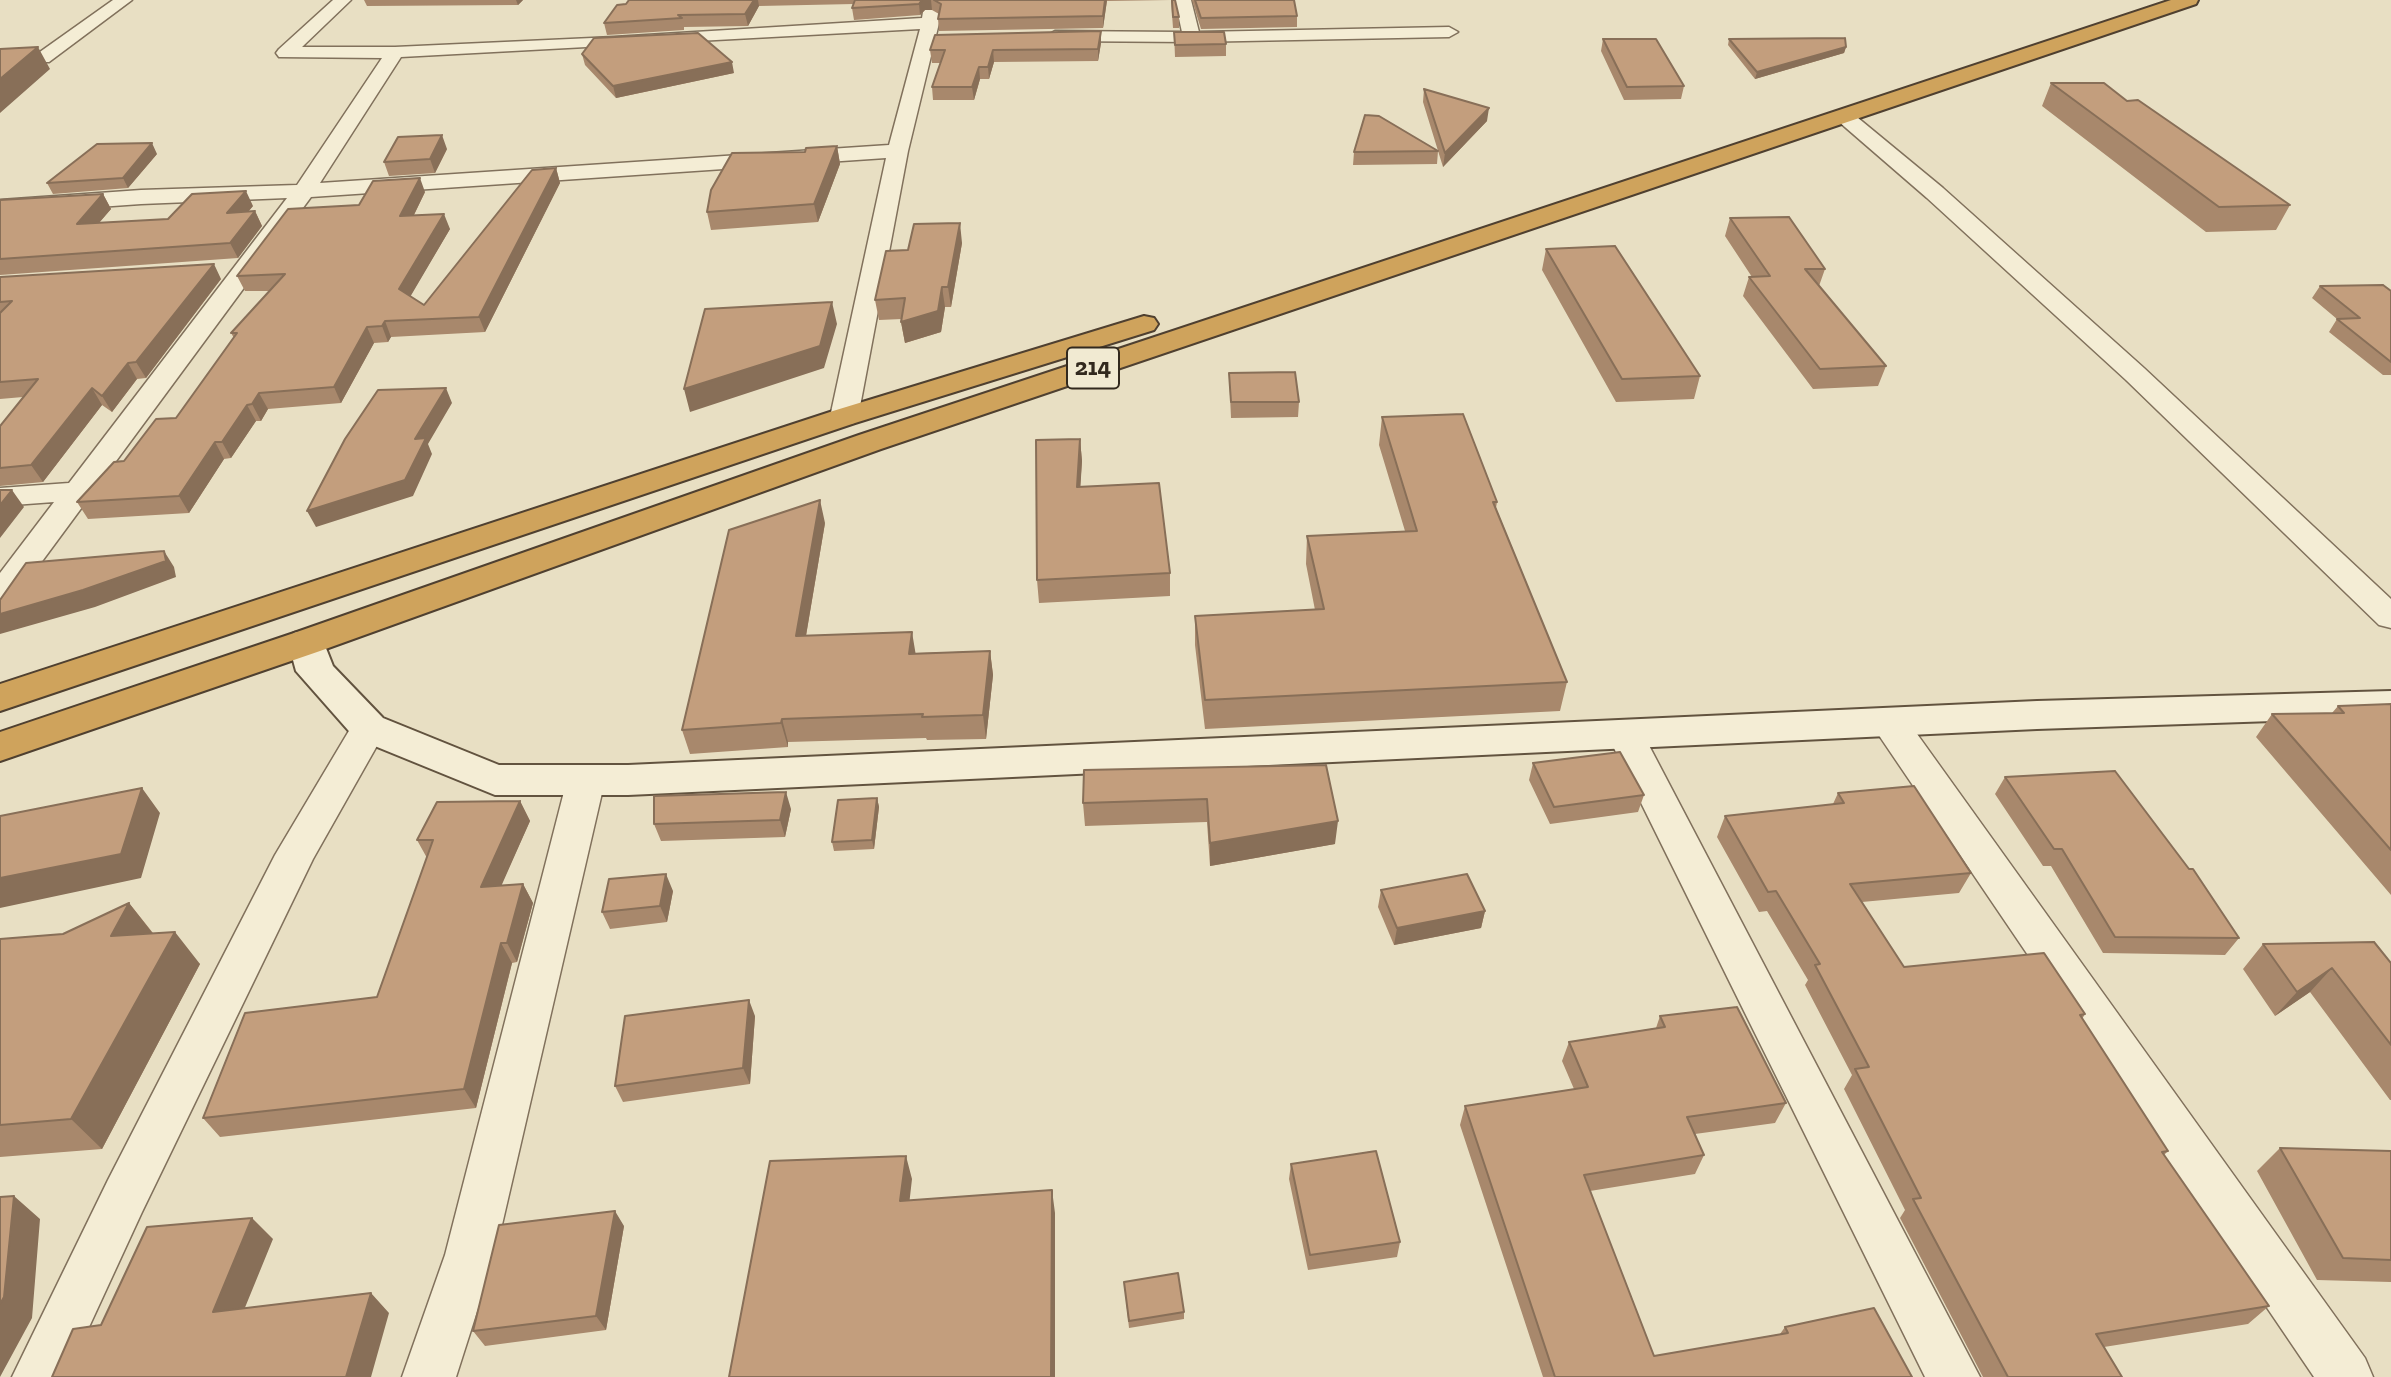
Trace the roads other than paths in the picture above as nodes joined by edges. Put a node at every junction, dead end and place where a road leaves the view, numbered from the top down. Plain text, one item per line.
1 (124, 0) edge
2 (342, 0) edge
3 (933, 0) edge
4 (1183, 0) edge
5 (2126, 0) edge
6 (2189, 0) edge
7 (1449, 32) dead end
8 (932, 34) junction
9 (1036, 36) edge
10 (1192, 37) junction
11 (395, 52) junction
12 (43, 58) dead end
13 (1844, 117) junction
14 (898, 151) junction
15 (304, 191) junction
16 (0, 207) edge
17 (244, 268) junction
18 (217, 270) dead end
19 (844, 417) junction
20 (76, 491) junction
21 (0, 497) edge
22 (368, 576) junction
23 (0, 595) edge
24 (385, 614) junction
25 (2391, 617) edge
26 (224, 624) junction
27 (307, 642) junction
28 (238, 666) junction
29 (0, 698) edge
30 (2391, 704) edge
31 (1889, 722) junction
32 (369, 728) junction
33 (1625, 734) junction
34 (0, 747) edge
35 (586, 780) junction
36 (38, 1377) edge
37 (429, 1377) edge
38 (1953, 1377) edge
39 (2346, 1377) edge

1 - 12 street
2 - 11 street
3 - 8 street
4 - 10 street
5 - 19 highway, 214
6 - 13 highway, 214
7 - 10 street
8 - 11 street
8 - 14 street
9 - 10 street
11 - 15 street
13 - 24 highway, 214
13 - 25 street
14 - 15 street
14 - 19 street
15 - 16 street
15 - 17 street
17 - 18 street
17 - 20 street
19 - 22 highway, 214
20 - 21 street
20 - 23 street
22 - 24 highway
22 - 26 highway, 214
24 - 27 highway, 214
26 - 28 highway
26 - 29 highway, 214
27 - 28 highway, 214
27 - 32 street
28 - 34 highway, 214
30 - 31 street
31 - 33 street
31 - 39 street
32 - 35 street
32 - 36 street
33 - 35 street
33 - 38 street
35 - 37 street

